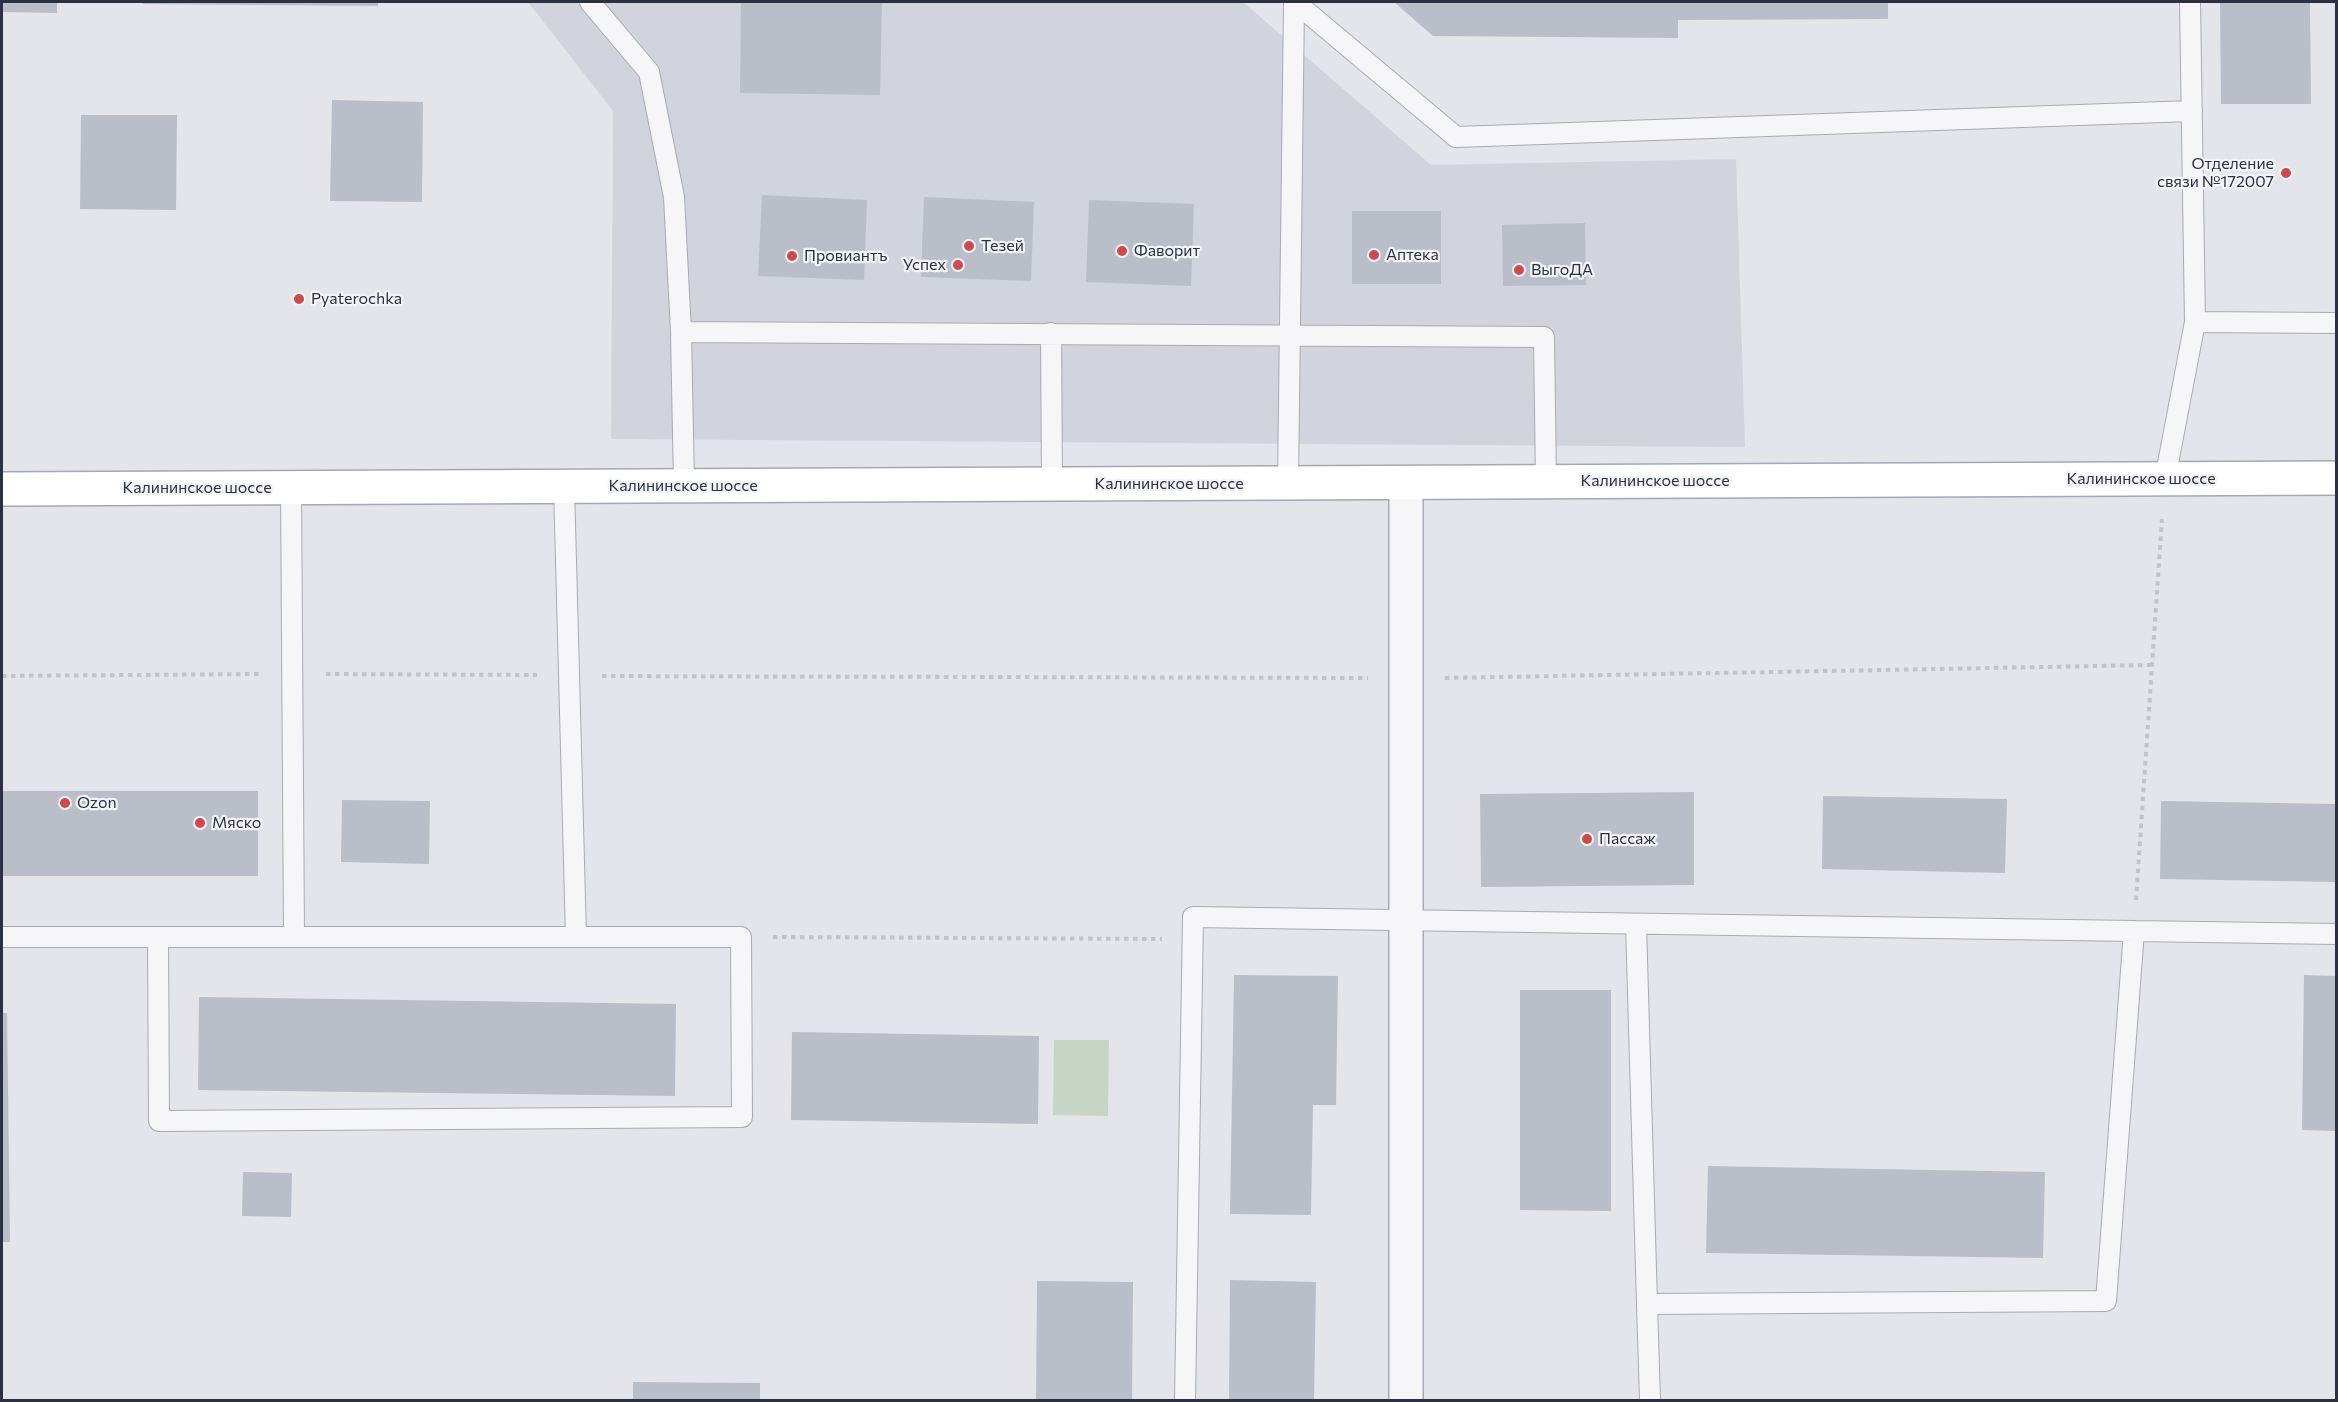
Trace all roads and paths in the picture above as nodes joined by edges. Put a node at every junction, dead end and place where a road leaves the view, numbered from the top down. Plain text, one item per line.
1 (590, 2) edge
2 (1294, 2) edge
3 (2190, 2) edge
4 (2192, 111) junction
5 (2195, 322) junction
6 (2337, 323) edge
7 (681, 332) junction
8 (1051, 333) junction
9 (1290, 334) junction
10 (2337, 478) edge
11 (2165, 479) junction
12 (1546, 482) junction
13 (1287, 483) junction
14 (1406, 483) junction
15 (1052, 484) junction
16 (684, 485) junction
17 (564, 486) junction
18 (291, 488) junction
19 (2, 489) edge
20 (2152, 665) junction
21 (292, 674) junction
22 (2, 676) edge
23 (570, 676) junction
24 (1406, 678) junction
25 (1406, 920) junction
26 (1636, 924) junction
27 (2134, 931) junction
28 (2337, 934) edge
29 (294, 935) junction
30 (2, 937) edge
31 (576, 937) junction
32 (741, 937) junction
33 (158, 938) junction
34 (1192, 939) junction
35 (1647, 1304) junction
36 (1185, 1401) edge
37 (1406, 1401) edge
38 (1650, 1401) edge

1 - 7 lane
2 - 4 lane
2 - 9 lane
3 - 4 lane
4 - 5 lane
5 - 6 lane
5 - 11 lane
7 - 8 lane
7 - 16 lane
8 - 9 lane
8 - 15 lane
9 - 12 lane
9 - 13 lane
10 - 11 main road, Калининское шоссе
11 - 12 main road, Калининское шоссе
11 - 20 path
12 - 14 main road, Калининское шоссе
13 - 14 main road, Калининское шоссе
13 - 15 main road, Калининское шоссе
14 - 24 street
15 - 16 main road, Калининское шоссе
16 - 17 main road, Калининское шоссе
17 - 18 main road, Калининское шоссе
17 - 23 lane
18 - 19 main road, Калининское шоссе
18 - 21 lane
20 - 24 path
20 - 27 path
21 - 22 path
21 - 23 path
21 - 29 lane
23 - 24 path
23 - 31 lane
24 - 25 street
25 - 26 lane
25 - 34 lane
25 - 37 street
26 - 27 lane
26 - 35 lane
27 - 28 lane
27 - 35 lane
29 - 31 lane
29 - 33 lane
30 - 33 lane
31 - 32 lane
32 - 33 lane
32 - 34 path
34 - 36 lane
35 - 38 lane

